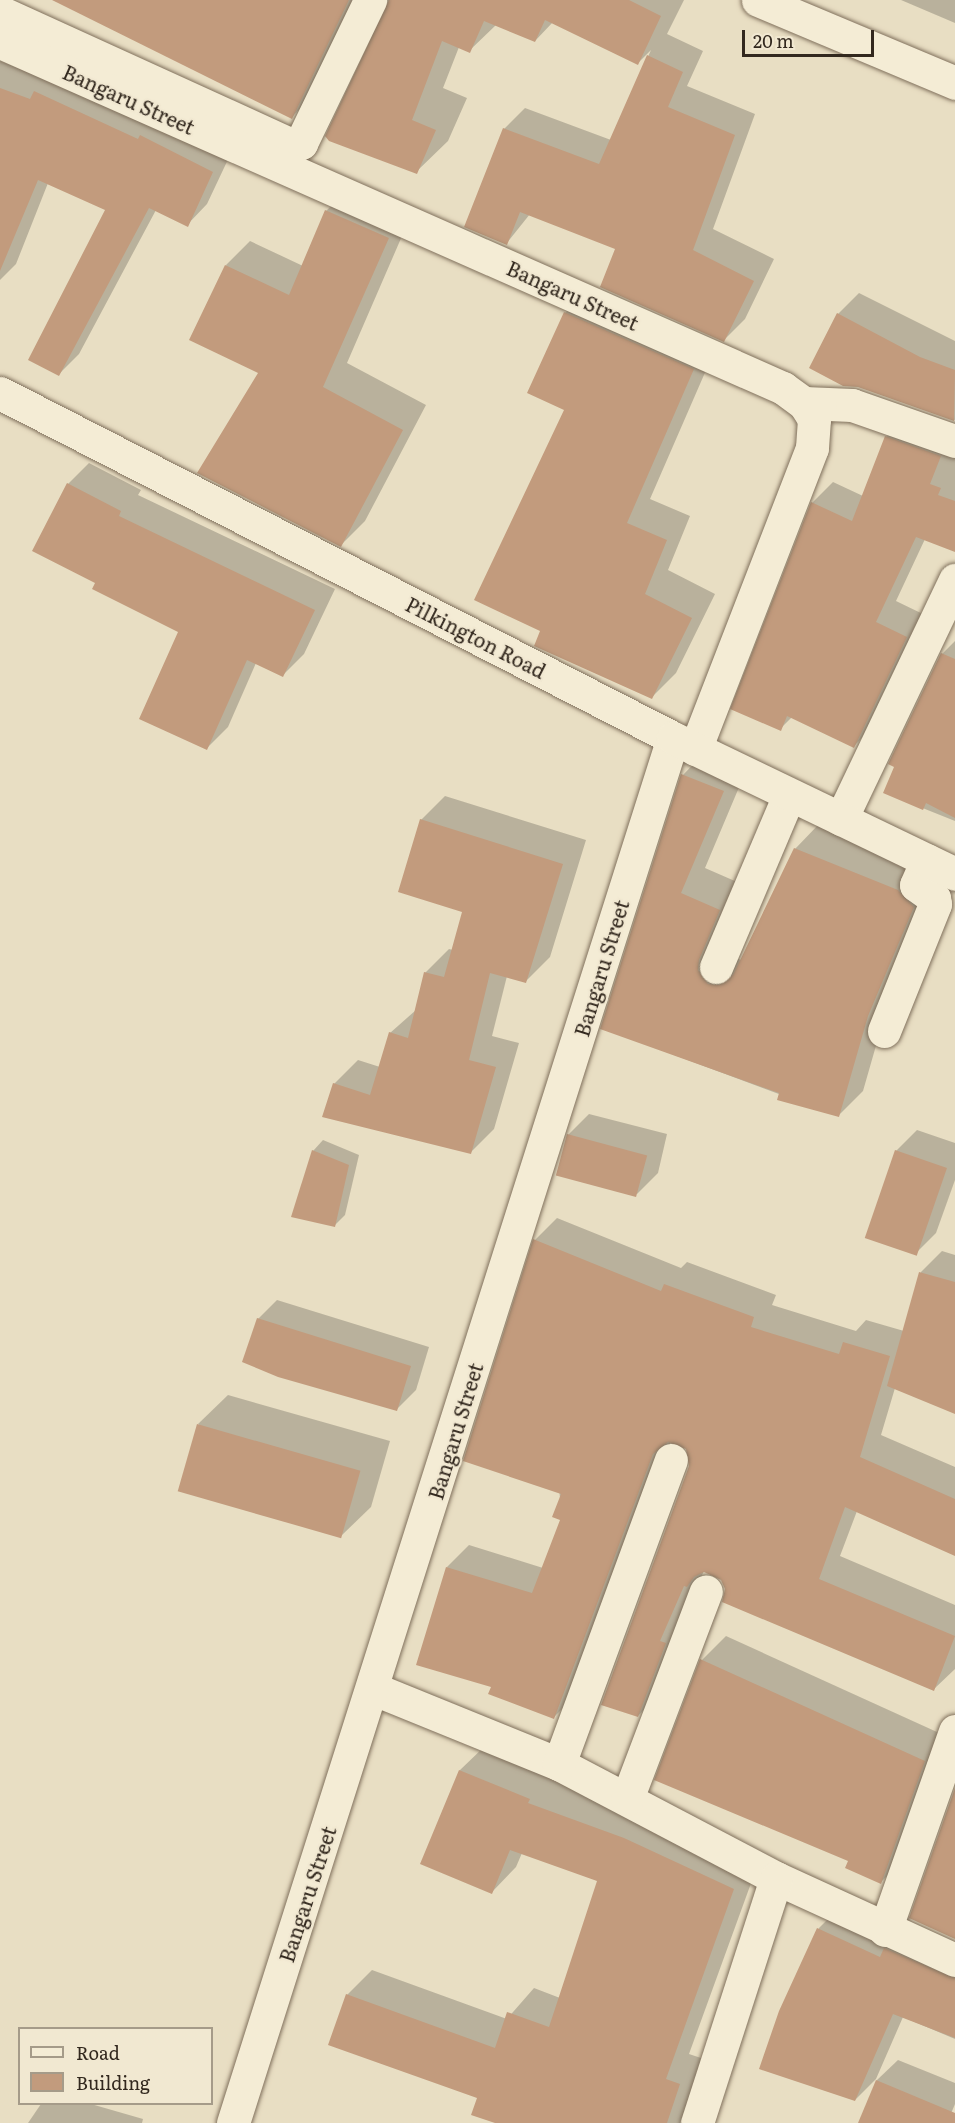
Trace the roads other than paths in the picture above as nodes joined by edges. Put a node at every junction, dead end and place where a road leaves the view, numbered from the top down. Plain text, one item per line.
1 (370, 0) edge
2 (758, 0) edge
3 (0, 12) edge
4 (0, 42) edge
5 (955, 83) edge
6 (0, 393) edge
7 (804, 403) junction
8 (955, 441) edge
9 (955, 580) edge
10 (684, 744) junction
11 (789, 795) junction
12 (841, 819) junction
13 (941, 867) edge
14 (716, 967) dead end
15 (884, 1031) dead end
16 (671, 1460) dead end
17 (706, 1591) dead end
18 (374, 1689) junction
19 (955, 1731) edge
20 (560, 1764) junction
21 (627, 1799) junction
22 (776, 1878) junction
23 (885, 1930) junction
24 (955, 1960) edge
25 (233, 2123) edge
26 (697, 2123) edge

1 - 3 street
2 - 5 street
4 - 7 street, Bangaru Street
6 - 10 street, Pilkington Road
7 - 8 street
7 - 10 street, Bangaru Street
9 - 12 street
10 - 11 street, Pilkington Road
10 - 18 street, Bangaru Street
11 - 12 street, Pilkington Road
11 - 14 street
12 - 13 street, Pilkington Road
13 - 15 street
16 - 20 street
17 - 21 street
18 - 20 street
18 - 25 street, Bangaru Street
19 - 23 street
20 - 21 street
21 - 22 street
22 - 23 street
22 - 26 street
23 - 24 street

